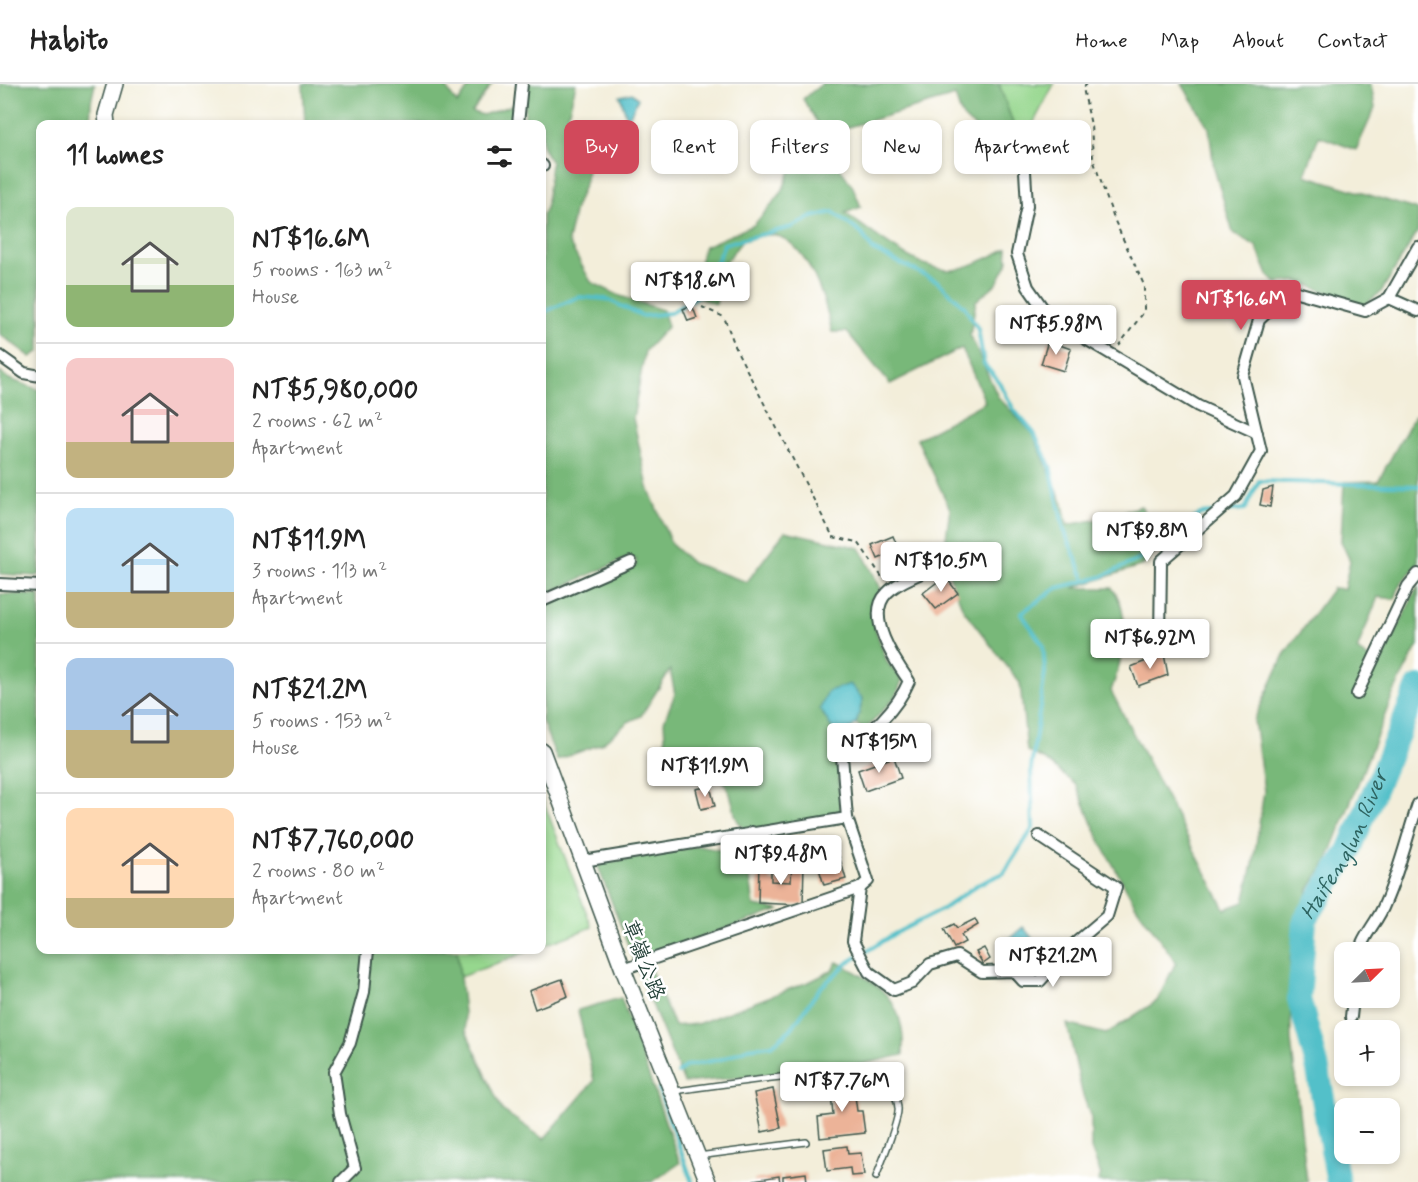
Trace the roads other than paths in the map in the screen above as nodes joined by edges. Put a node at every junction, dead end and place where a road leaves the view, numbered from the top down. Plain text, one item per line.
1 (115, 84) edge
2 (522, 84) edge
3 (107, 120) edge
4 (519, 120) edge
5 (1026, 174) edge
6 (1418, 247) edge
7 (1389, 298) junction
8 (1418, 310) edge
9 (0, 356) edge
10 (36, 375) edge
11 (1257, 433) junction
12 (631, 562) dead end
13 (927, 570) dead end
14 (1418, 574) edge
15 (0, 584) edge
16 (36, 586) edge
17 (546, 599) edge
18 (1160, 640) dead end
19 (1357, 694) dead end
20 (546, 762) edge
21 (1418, 804) edge
22 (847, 818) junction
23 (752, 832) junction
24 (1039, 836) dead end
25 (764, 860) dead end
26 (583, 861) junction
27 (860, 888) junction
28 (1362, 942) edge
29 (368, 954) edge
30 (623, 969) junction
31 (1352, 1008) edge
32 (1351, 1017) dead end
33 (673, 1091) junction
34 (806, 1142) dead end
35 (696, 1156) junction
36 (876, 1177) dead end
37 (341, 1182) edge
38 (708, 1182) edge

1 - 3 main road
2 - 4 street
5 - 11 street
6 - 7 street
7 - 8 street
7 - 11 street
9 - 10 street
11 - 18 street
12 - 17 street
13 - 22 street
14 - 19 street
15 - 16 street
20 - 26 main road, 草嶺公路
21 - 28 street
22 - 23 street
22 - 27 street
23 - 25 street
23 - 26 street
24 - 27 street
26 - 30 main road, 草嶺公路
27 - 30 street
29 - 37 street
30 - 33 main road, 草嶺公路
31 - 32 street
33 - 35 main road, 草嶺公路
33 - 36 lane
34 - 35 lane
35 - 38 main road, 草嶺公路

